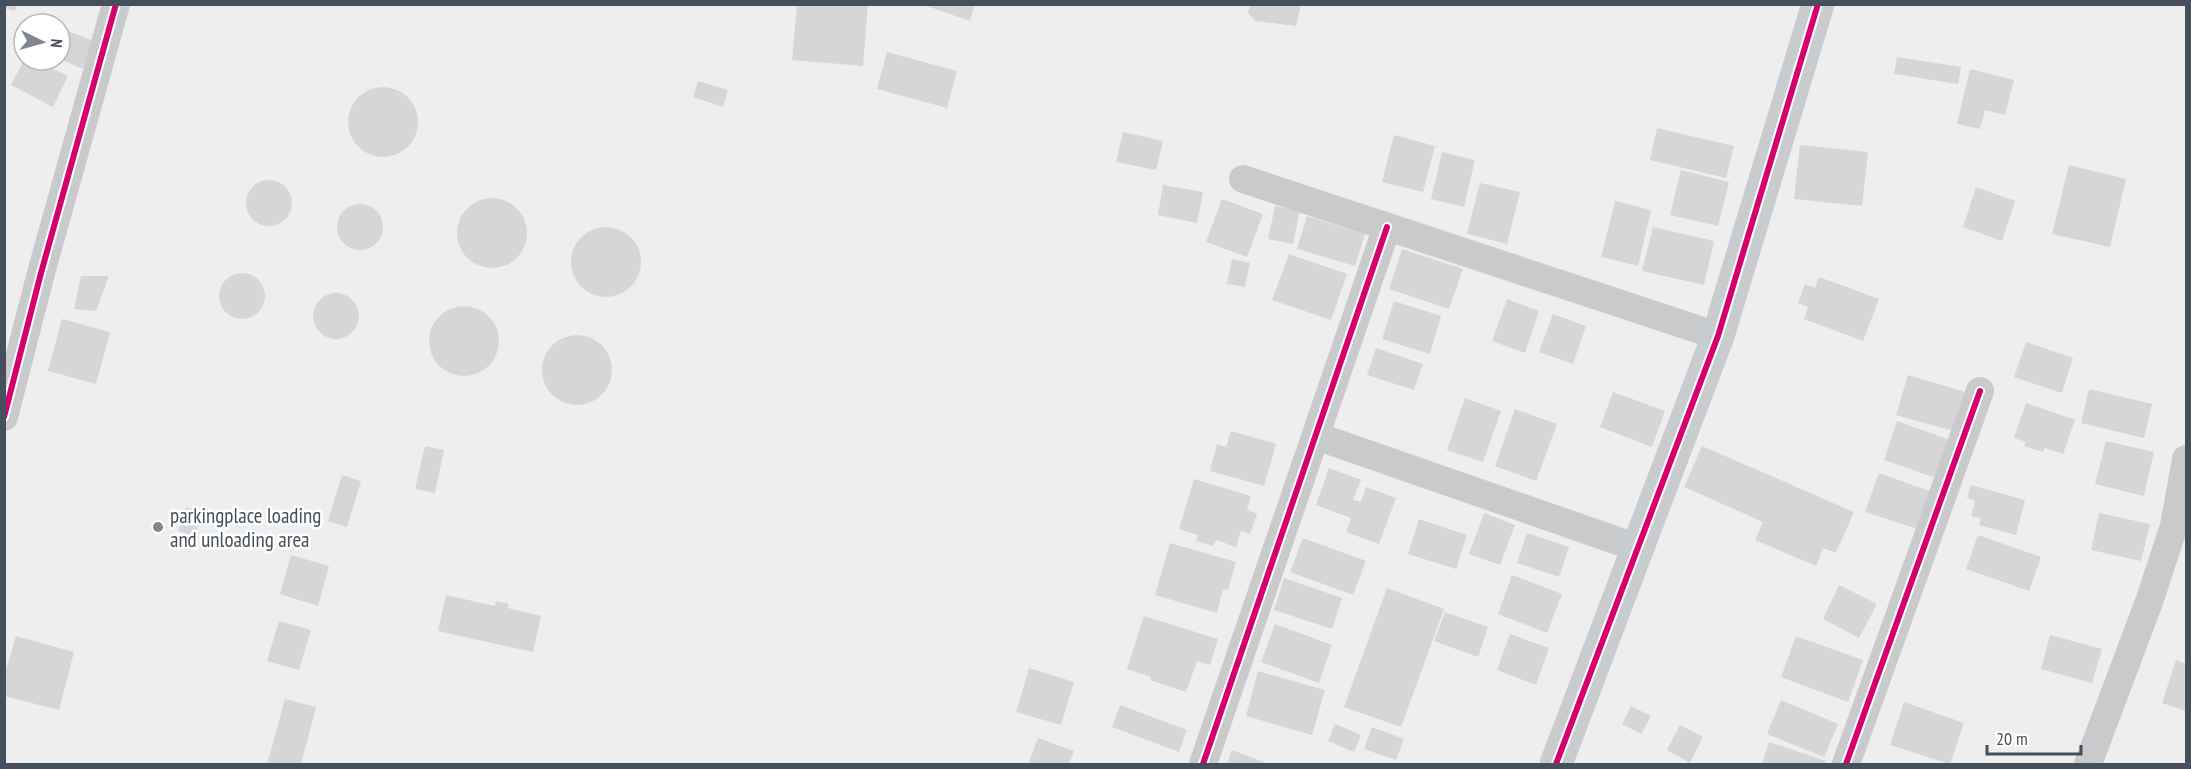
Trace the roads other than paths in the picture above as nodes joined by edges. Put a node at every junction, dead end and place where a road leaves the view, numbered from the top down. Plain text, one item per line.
1 (116, 4) edge
2 (1818, 4) edge
3 (1243, 179) dead end
4 (1387, 227) junction
5 (1718, 336) junction
6 (1980, 391) dead end
7 (4, 417) edge
8 (1316, 436) junction
9 (2187, 459) edge
10 (1638, 549) junction
11 (1203, 765) edge
12 (1556, 765) edge
13 (1846, 765) edge
14 (2088, 765) edge

1 - 7 street
2 - 5 street
3 - 4 street
4 - 5 street
4 - 8 street
5 - 10 street
6 - 13 street
8 - 10 street
8 - 11 street
9 - 14 street
10 - 12 street

